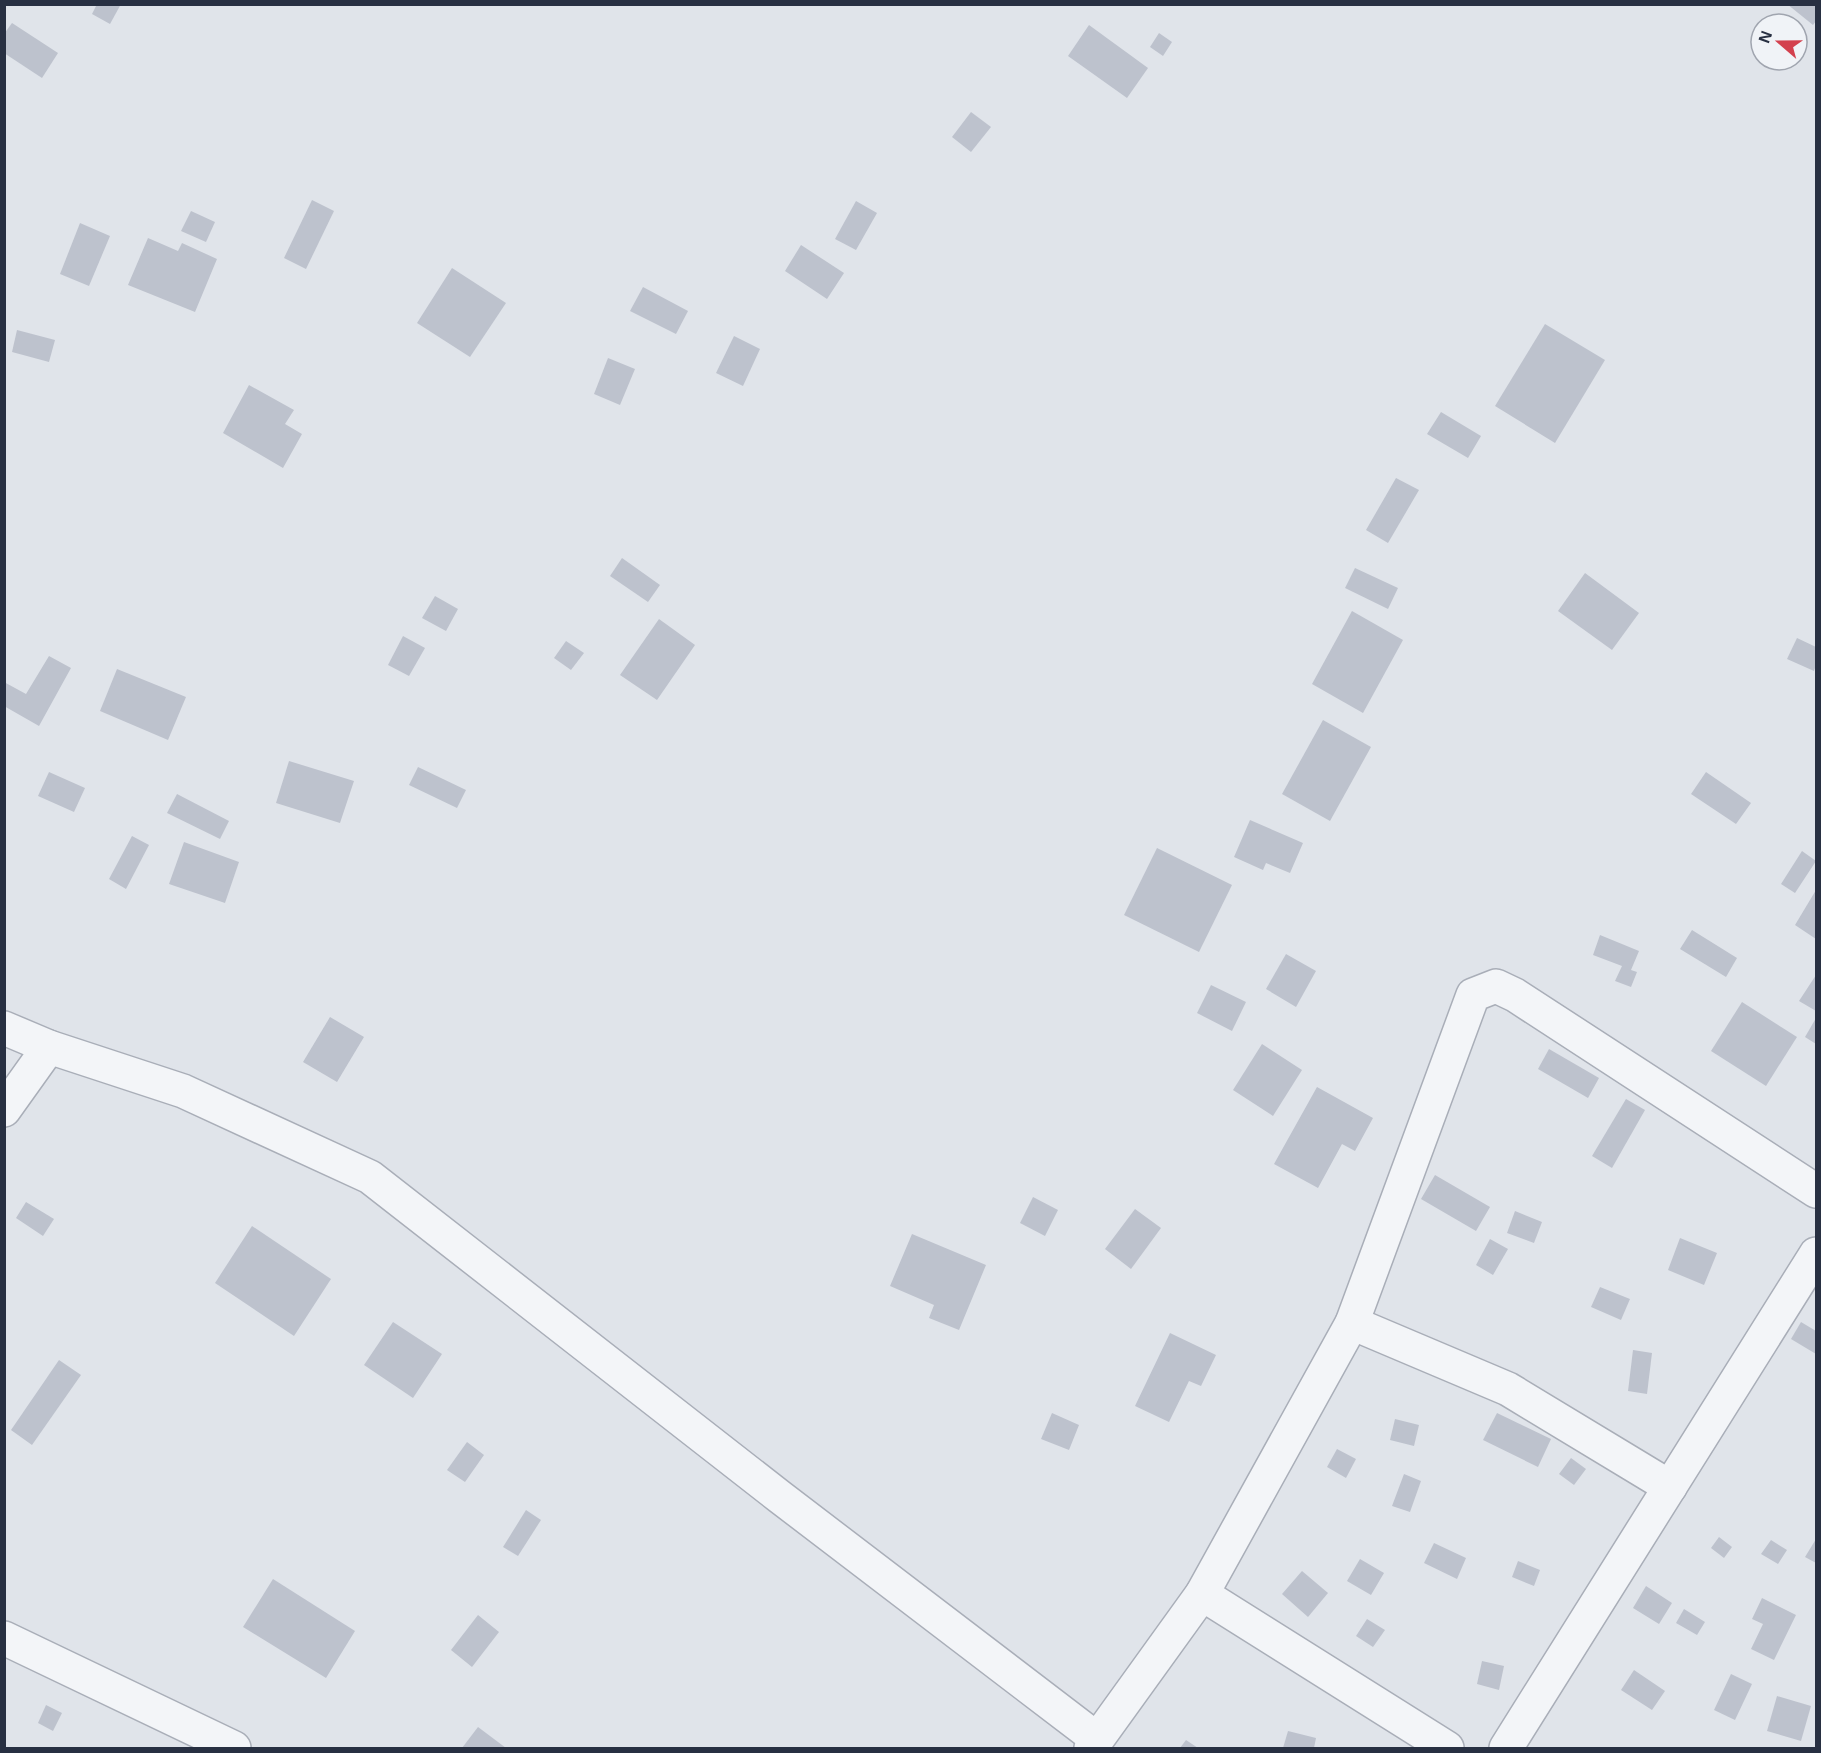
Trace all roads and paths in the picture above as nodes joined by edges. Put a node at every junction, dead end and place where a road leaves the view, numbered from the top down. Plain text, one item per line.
1 (4, 1028) edge
2 (49, 1047) junction
3 (4, 1110) edge
4 (1816, 1191) edge
5 (1816, 1254) edge
6 (1352, 1323) junction
7 (1671, 1487) junction
8 (1202, 1594) junction
9 (4, 1638) edge
10 (1094, 1744) edge
11 (234, 1749) edge
12 (1447, 1749) edge
13 (1506, 1749) edge

1 - 2 street
2 - 3 street
2 - 10 street
4 - 6 street
5 - 7 street
6 - 7 street
6 - 8 street
7 - 13 street
8 - 10 street
8 - 12 street
9 - 11 street

